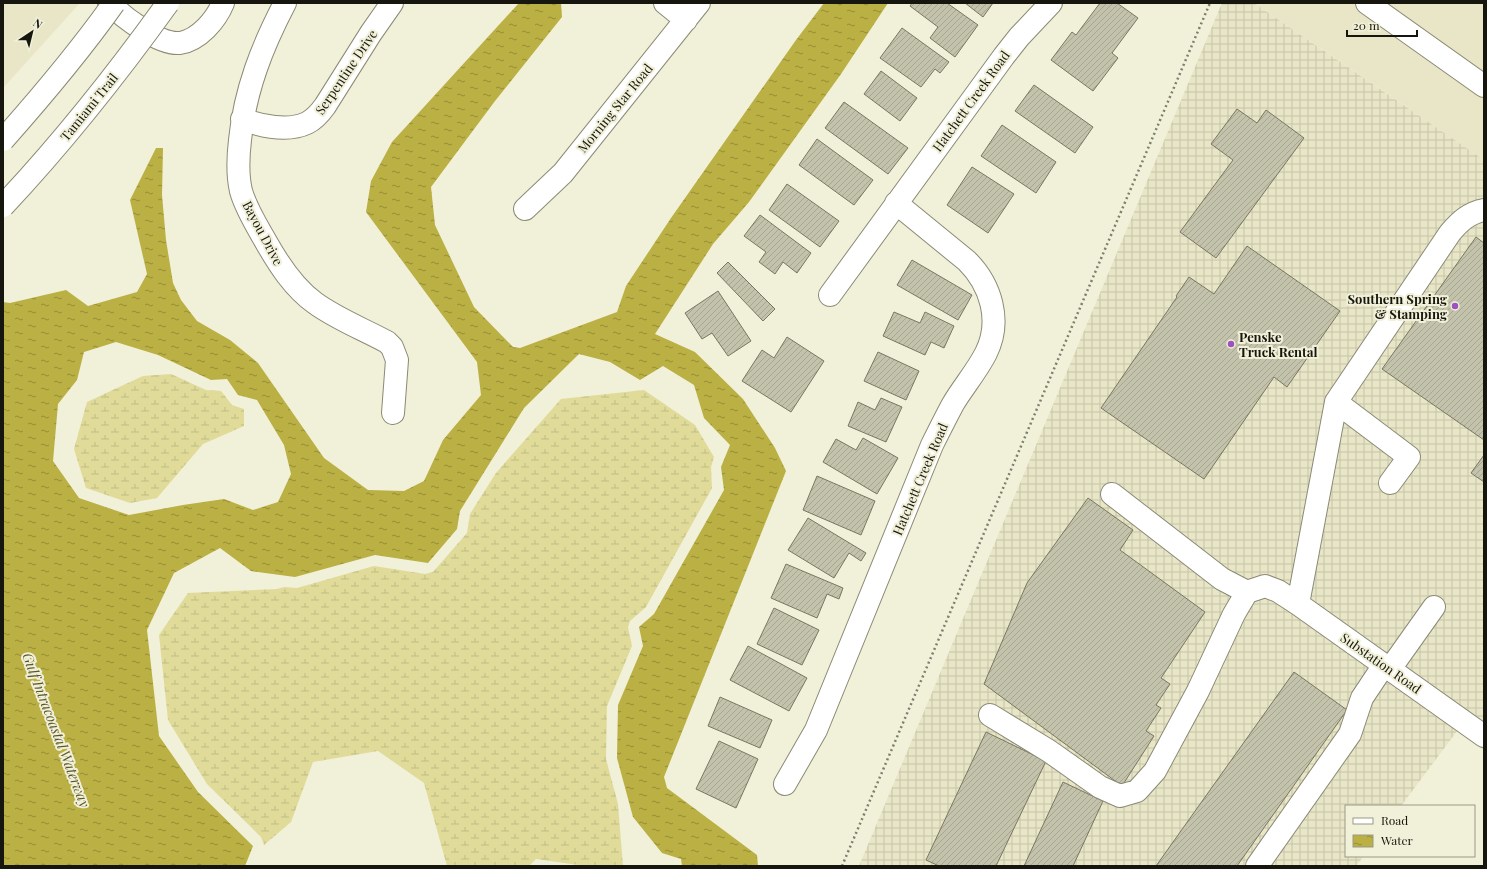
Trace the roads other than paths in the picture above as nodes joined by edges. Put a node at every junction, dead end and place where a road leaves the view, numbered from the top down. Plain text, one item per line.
1 (109, 3) edge
2 (114, 3) edge
3 (168, 3) edge
4 (223, 3) edge
5 (285, 3) edge
6 (392, 3) edge
7 (665, 3) edge
8 (699, 3) edge
9 (1051, 3) edge
10 (1367, 3) edge
11 (686, 20) junction
12 (1484, 86) edge
13 (242, 119) junction
14 (3, 140) edge
15 (896, 203) junction
16 (3, 206) edge
17 (525, 209) dead end
18 (1484, 210) edge
19 (830, 295) dead end
20 (1336, 402) junction
21 (393, 413) dead end
22 (1390, 483) dead end
23 (1112, 494) dead end
24 (1247, 592) junction
25 (1298, 604) junction
26 (1434, 607) dead end
27 (1387, 667) junction
28 (990, 715) dead end
29 (1484, 736) edge
30 (785, 784) dead end
31 (1257, 866) edge

1 - 4 street
2 - 14 street, bridge
3 - 16 street, Tamiami Trail, bridge
5 - 13 street, Bayou Drive
6 - 13 street, Serpentine Drive
7 - 11 street
8 - 11 street, Morning Star Road
9 - 15 street, Hatchett Creek Road
10 - 12 street
11 - 17 street, Morning Star Road
13 - 21 street, Bayou Drive
15 - 19 street, Hatchett Creek Road
15 - 30 street, Hatchett Creek Road
18 - 20 street
20 - 22 street
20 - 25 street
23 - 24 street
24 - 25 street, Substation Road
24 - 28 street
25 - 27 street, Substation Road
26 - 27 street
27 - 29 street, Substation Road
27 - 31 street

